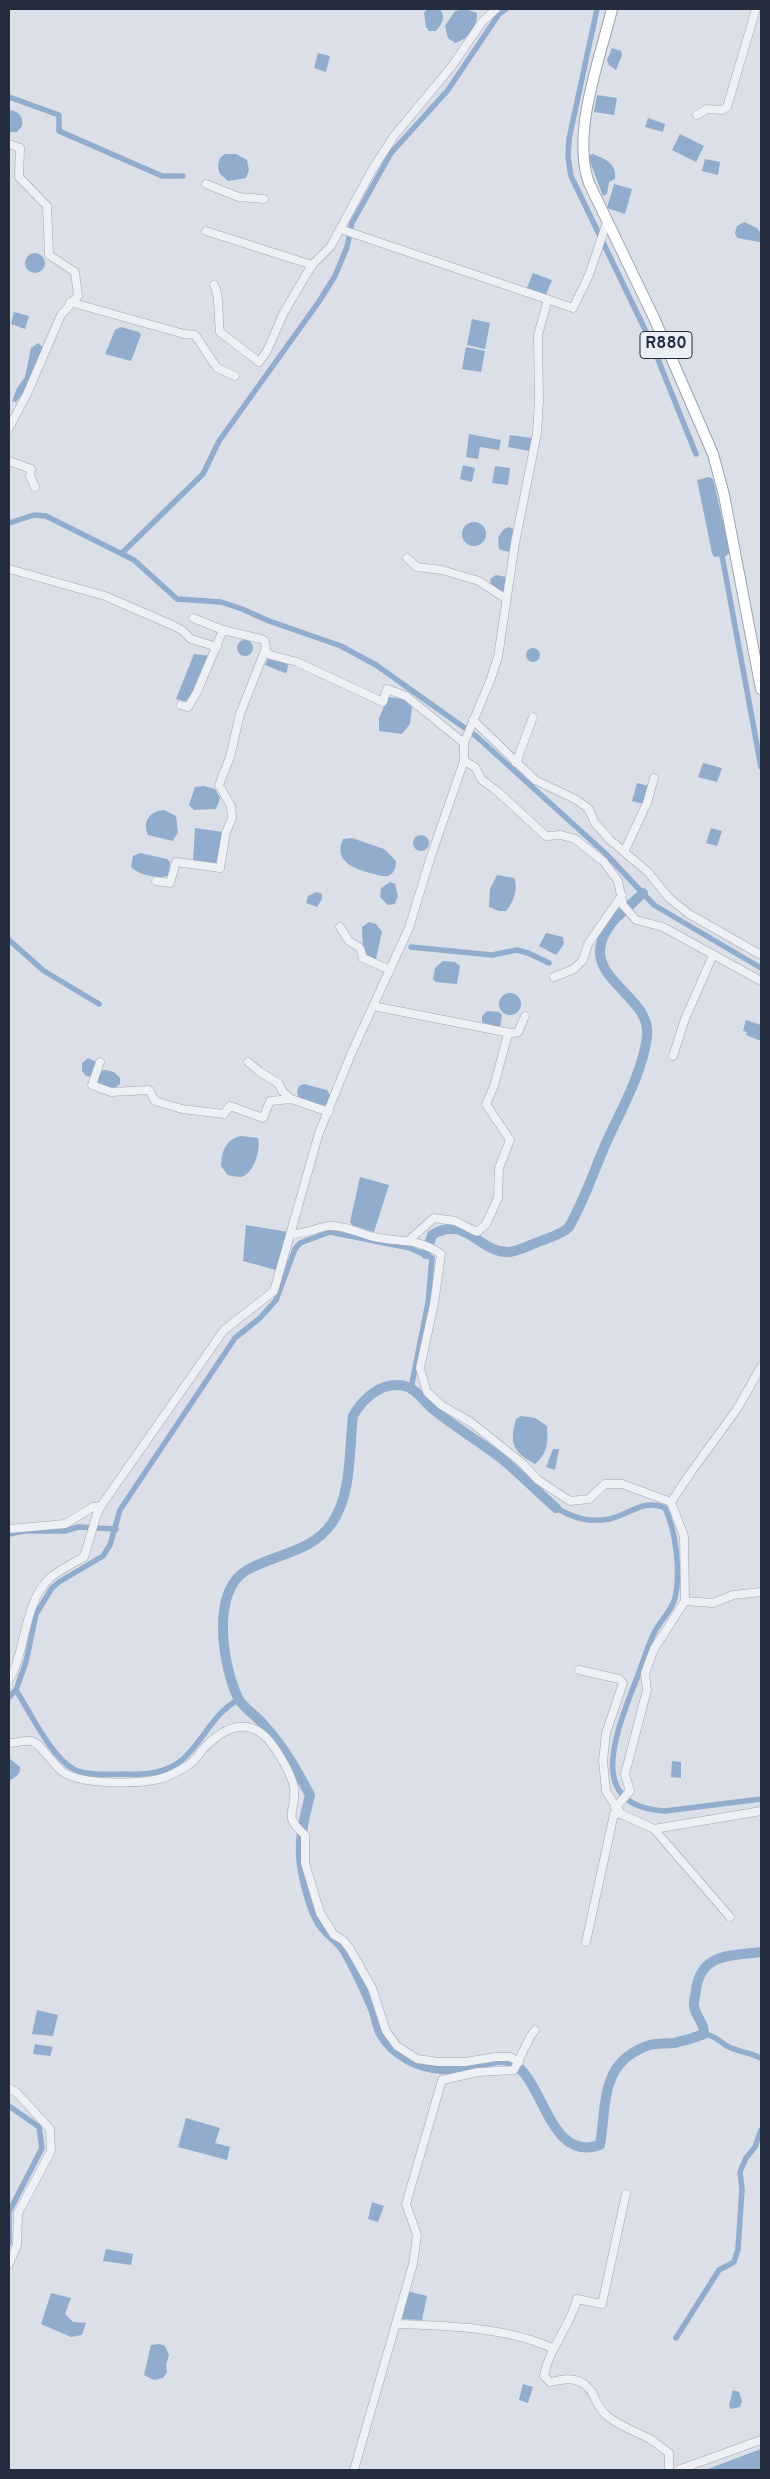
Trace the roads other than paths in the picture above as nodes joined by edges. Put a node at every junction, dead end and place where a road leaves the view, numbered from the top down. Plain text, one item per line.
1 (496, 9) edge
2 (612, 9) edge
3 (756, 9) edge
4 (698, 115) dead end
5 (9, 144) edge
6 (206, 184) dead end
7 (264, 199) dead end
8 (607, 222) junction
9 (340, 228) junction
10 (206, 232) dead end
11 (312, 265) junction
12 (214, 285) dead end
13 (548, 299) junction
14 (70, 302) junction
15 (235, 376) dead end
16 (9, 428) edge
17 (9, 461) edge
18 (35, 487) dead end
19 (407, 558) dead end
20 (9, 569) edge
21 (506, 599) junction
22 (193, 618) dead end
23 (223, 630) junction
24 (217, 646) junction
25 (266, 648) junction
26 (761, 689) edge
27 (181, 705) dead end
28 (532, 717) dead end
29 (473, 720) junction
30 (464, 743) junction
31 (464, 761) junction
32 (516, 762) junction
33 (654, 778) dead end
34 (624, 852) junction
35 (156, 881) dead end
36 (622, 895) junction
37 (340, 927) dead end
38 (712, 955) junction
39 (761, 956) edge
40 (390, 970) junction
41 (554, 977) dead end
42 (761, 981) edge
43 (373, 1006) junction
44 (525, 1016) dead end
45 (510, 1033) junction
46 (673, 1056) dead end
47 (100, 1062) dead end
48 (248, 1062) dead end
49 (291, 1099) junction
50 (329, 1112) junction
51 (292, 1234) junction
52 (409, 1240) junction
53 (761, 1367) edge
54 (671, 1502) junction
55 (101, 1506) junction
56 (9, 1529) edge
57 (761, 1592) edge
58 (685, 1601) junction
59 (579, 1670) dead end
60 (9, 1680) edge
61 (9, 1743) edge
62 (618, 1811) junction
63 (761, 1811) edge
64 (654, 1829) junction
65 (730, 1917) dead end
66 (586, 1942) dead end
67 (535, 2030) dead end
68 (519, 2062) junction
69 (9, 2088) edge
70 (626, 2194) dead end
71 (9, 2264) edge
72 (397, 2324) junction
73 (552, 2348) junction
74 (761, 2440) edge
75 (354, 2470) edge
76 (669, 2470) edge
77 (678, 2470) edge

1 - 9 street
2 - 8 main road, R880
3 - 4 street
5 - 14 street
6 - 7 street
8 - 13 street
8 - 26 main road, R880
9 - 11 street
9 - 13 street
10 - 11 street
11 - 12 street
13 - 21 street
14 - 15 street
14 - 16 street
17 - 18 street
19 - 21 street
20 - 24 street
21 - 29 street
22 - 23 street
23 - 24 street
23 - 25 street
24 - 27 street
25 - 30 street
25 - 35 street
28 - 32 street
29 - 30 street
29 - 32 street
30 - 31 street
31 - 36 street
31 - 40 street
32 - 34 street
33 - 34 street
34 - 39 street
36 - 38 street
36 - 41 street
37 - 40 street
38 - 42 street
38 - 46 street
40 - 43 street
43 - 45 street
43 - 50 street
44 - 45 street
45 - 52 street
47 - 49 street
48 - 49 street
49 - 50 street
50 - 51 street
51 - 52 street
51 - 55 street
52 - 54 street
53 - 54 street
54 - 58 street
55 - 56 street
55 - 60 street
57 - 58 street
58 - 62 street
59 - 62 street
61 - 68 street
62 - 64 street
62 - 66 street
63 - 64 street
64 - 65 street
67 - 68 street
68 - 72 street
69 - 71 street
70 - 73 street
72 - 73 street
72 - 75 street
73 - 76 street
74 - 77 street

